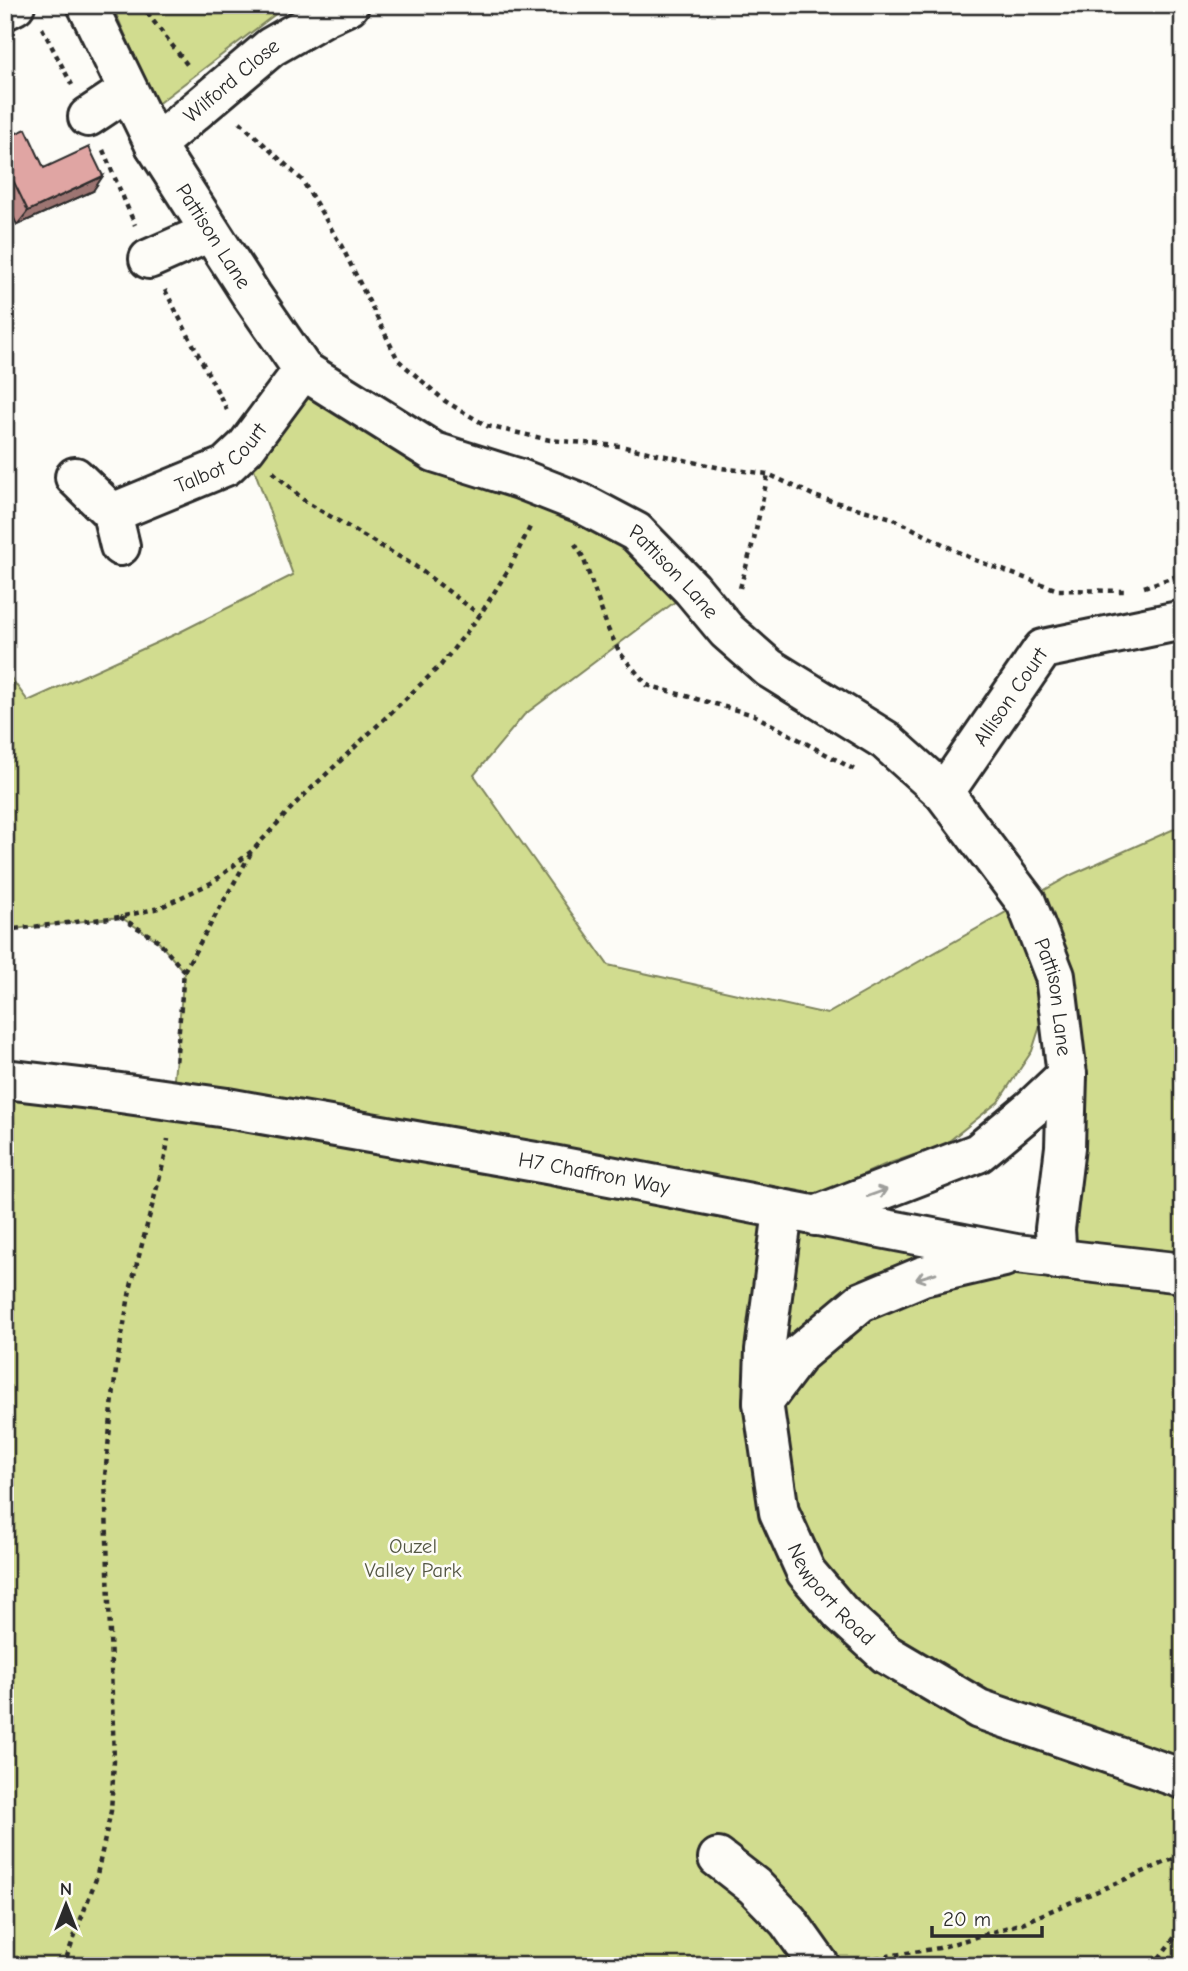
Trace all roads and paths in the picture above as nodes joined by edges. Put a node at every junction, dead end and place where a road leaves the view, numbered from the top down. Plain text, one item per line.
1 (88, 5) edge
2 (141, 5) edge
3 (349, 5) edge
4 (19, 11) edge
5 (127, 91) junction
6 (213, 96) junction
7 (88, 117) junction
8 (155, 145) junction
9 (210, 232) junction
10 (149, 259) junction
11 (303, 370) junction
12 (550, 440) junction
13 (246, 447) junction
14 (768, 474) junction
15 (75, 477) dead end
16 (541, 488) junction
17 (570, 536) dead end
18 (1183, 574) edge
19 (480, 615) junction
20 (1183, 620) edge
21 (727, 631) junction
22 (860, 772) dead end
23 (944, 793) junction
24 (253, 850) junction
25 (120, 917) junction
26 (5, 930) edge
27 (184, 971) junction
28 (175, 1075) dead end
29 (1067, 1075) junction
30 (5, 1079) edge
31 (169, 1127) dead end
32 (798, 1214) junction
33 (1016, 1254) junction
34 (1057, 1260) junction
35 (1183, 1273) edge
36 (762, 1402) junction
37 (1183, 1779) edge
38 (1183, 1855) edge
39 (718, 1858) dead end
40 (1183, 1926) edge
41 (61, 1966) edge
42 (820, 1966) edge
43 (1153, 1966) edge

1 - 5 street, Pattison Lane
2 - 6 path
3 - 6 street, Wilford Close
4 - 7 path
5 - 7 street
5 - 8 street, Pattison Lane
6 - 8 street, Wilford Close
6 - 12 path
7 - 10 path
8 - 9 street, Pattison Lane
9 - 10 street
9 - 11 street, Pattison Lane
10 - 13 path
11 - 13 street, Talbot Court
11 - 16 street, Pattison Lane
12 - 14 path
12 - 16 path
13 - 15 street, Talbot Court
13 - 19 path
14 - 18 path
14 - 21 path
16 - 19 path
16 - 21 street, Pattison Lane
17 - 22 path
19 - 24 path
20 - 23 street, Allison Court
21 - 23 street, Pattison Lane
23 - 29 street, Pattison Lane
24 - 25 path
24 - 27 path
25 - 26 path
25 - 27 path
27 - 28 path
32 -> 29 street
29 - 34 street, Pattison Lane
30 - 32 street, H7 Chaffron Way, bridge
31 - 41 path
32 - 33 street, H7 Chaffron Way
32 - 36 street, Newport Road
33 - 34 street, H7 Chaffron Way
33 -> 36 street
34 - 35 street, H7 Chaffron Way
36 - 37 street, Newport Road
38 - 42 path
39 - 42 street
40 - 43 path

